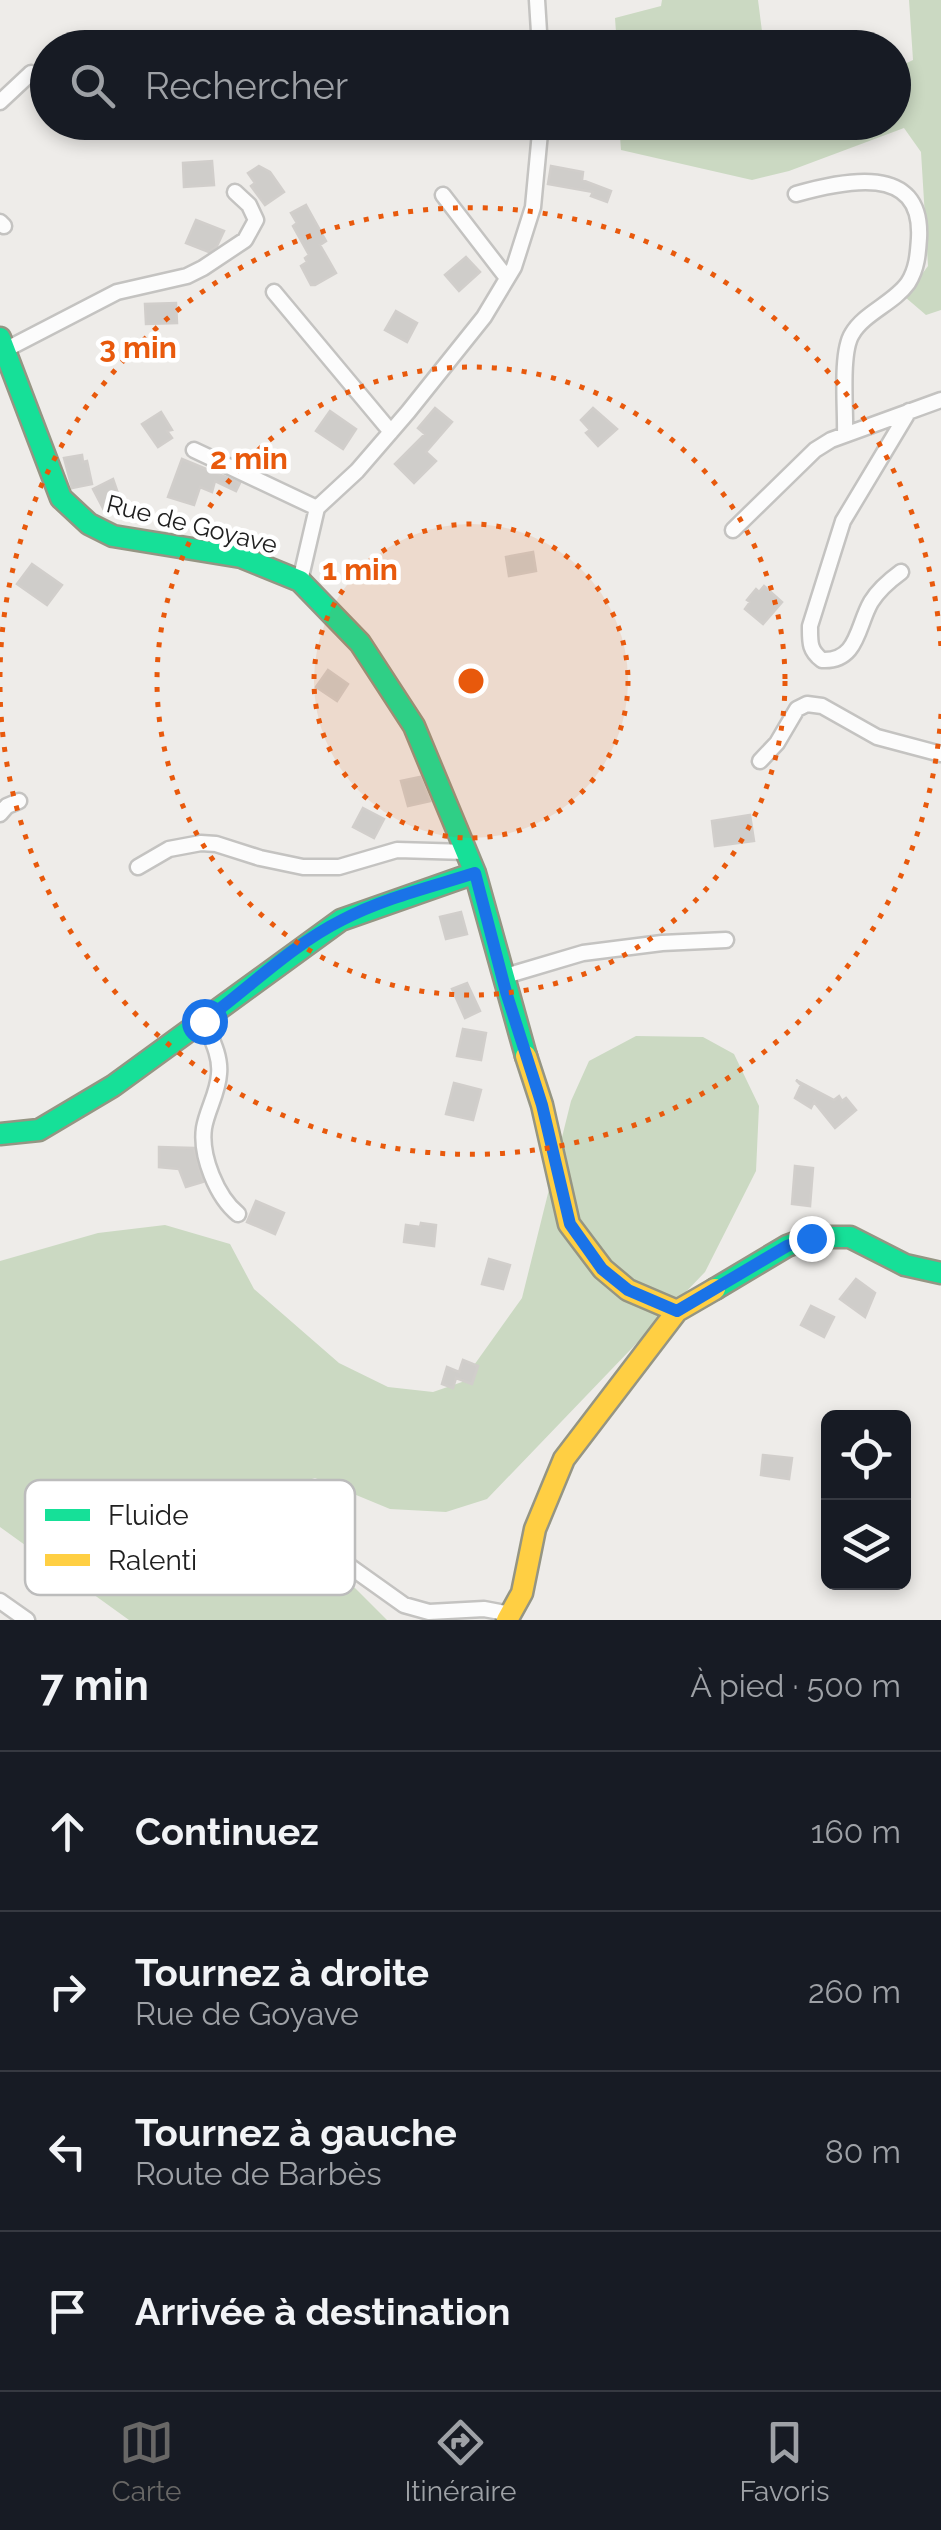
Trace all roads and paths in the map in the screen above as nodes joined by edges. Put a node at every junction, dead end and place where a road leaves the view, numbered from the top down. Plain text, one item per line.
1 (537, 0) edge
2 (539, 30) edge
3 (30, 74) edge
4 (0, 102) edge
5 (540, 140) edge
6 (235, 192) dead end
7 (796, 194) dead end
8 (443, 195) dead end
9 (507, 278) junction
10 (274, 292) dead end
11 (2, 344) edge
12 (941, 400) edge
13 (908, 410) junction
14 (391, 432) junction
15 (845, 434) junction
16 (194, 450) dead end
17 (317, 508) junction
18 (733, 530) dead end
19 (901, 572) dead end
20 (300, 580) junction
21 (941, 754) edge
22 (760, 760) dead end
23 (19, 801) dead end
24 (0, 814) edge
25 (467, 852) junction
26 (138, 866) dead end
27 (475, 873) junction
28 (726, 940) dead end
29 (502, 976) junction
30 (204, 1021) junction
31 (0, 1134) edge
32 (238, 1214) dead end
33 (941, 1273) edge
34 (677, 1311) junction
35 (355, 1570) edge
36 (0, 1601) edge
37 (509, 1617) edge
38 (27, 1620) edge

1 - 2 street
3 - 4 street
5 - 9 street
6 - 11 street
7 - 15 street
8 - 9 street
9 - 14 street
10 - 14 street
11 - 20 street, Rue de Goyave
12 - 13 street
13 - 15 street
13 - 19 street
14 - 17 street
15 - 18 street
16 - 17 street
17 - 20 street
20 - 25 street, Rue de Goyave
21 - 22 street
23 - 24 street
25 - 26 street
25 - 27 street, Rue de Goyave
27 - 29 street, Rue de Goyave
27 - 30 street
28 - 29 street
29 - 34 street, Rue de Goyave
30 - 31 street
30 - 32 street
33 - 34 street
34 - 37 street
35 - 37 street
36 - 38 street

